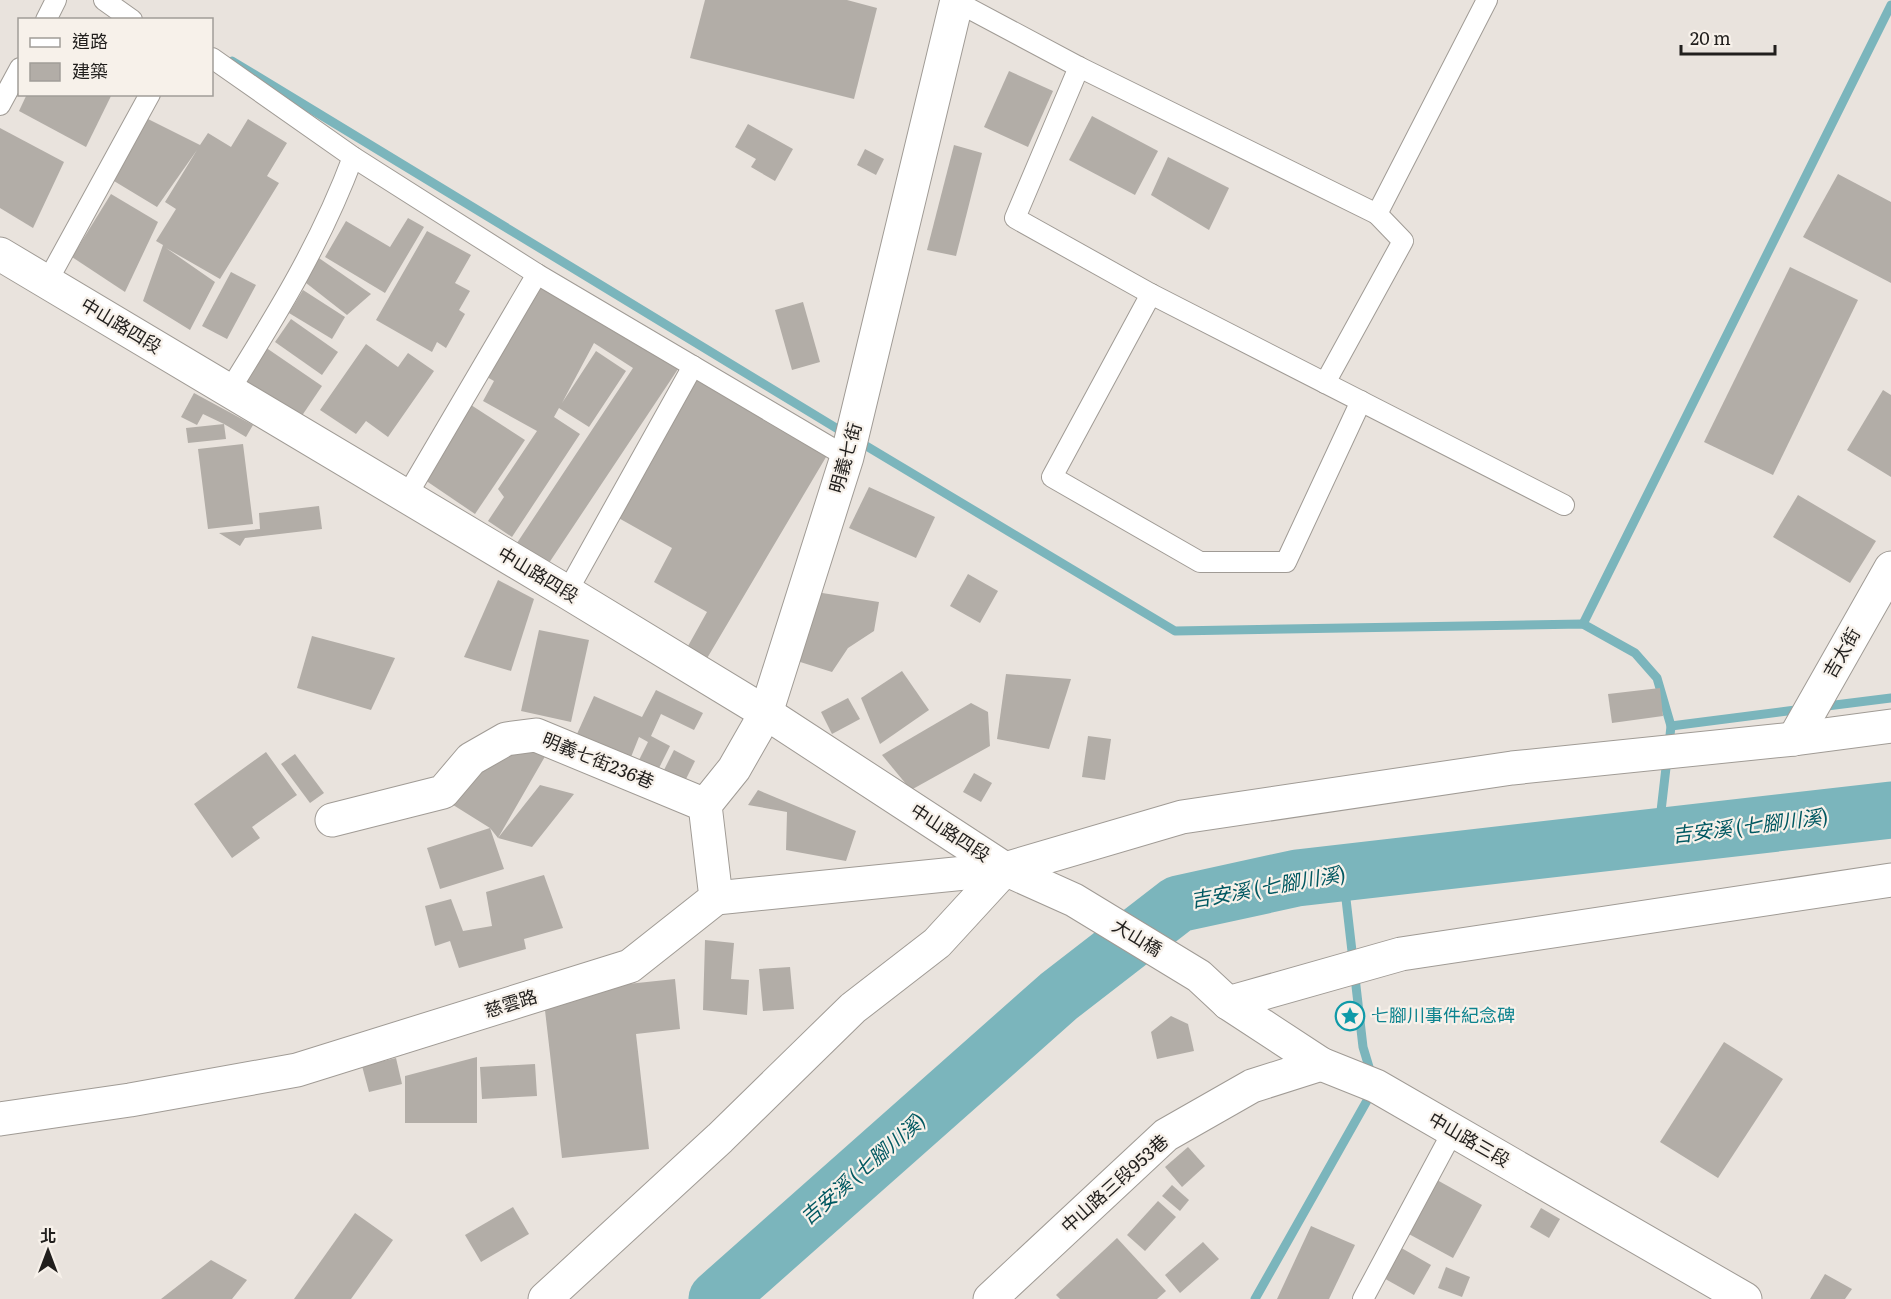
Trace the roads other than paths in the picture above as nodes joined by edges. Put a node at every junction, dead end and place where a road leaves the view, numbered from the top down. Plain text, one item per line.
1 (56, 0) edge
2 (104, 0) edge
3 (1487, 0) edge
4 (957, 1) edge
5 (47, 18) edge
6 (129, 18) edge
7 (213, 58) edge
8 (1078, 67) junction
9 (18, 72) edge
10 (149, 96) edge
11 (0, 105) edge
12 (353, 157) junction
13 (1377, 214) junction
14 (0, 254) edge
15 (537, 274) junction
16 (46, 282) junction
17 (1151, 294) junction
18 (693, 366) junction
19 (1325, 383) junction
20 (230, 391) junction
21 (1361, 401) junction
22 (850, 444) junction
23 (406, 497) junction
24 (1564, 505) dead end
25 (1891, 567) edge
26 (567, 592) junction
27 (766, 713) junction
28 (1891, 726) edge
29 (1794, 739) junction
30 (705, 805) junction
31 (332, 820) dead end
32 (1005, 869) junction
33 (1891, 880) edge
34 (716, 898) junction
35 (1074, 900) joint
36 (1199, 976) joint
37 (1228, 1003) junction
38 (1321, 1064) junction
39 (0, 1119) edge
40 (1452, 1131) junction
41 (545, 1299) edge
42 (990, 1299) edge
43 (1363, 1299) edge
44 (1745, 1299) edge

1 - 5 lane
2 - 6 lane
3 - 13 lane
4 - 8 lane
4 - 22 street, 明義七街
7 - 12 lane
8 - 13 lane
8 - 17 lane
9 - 11 lane
10 - 16 lane
12 - 15 lane
12 - 20 lane
13 - 19 lane
14 - 16 street, 中山路四段
15 - 18 lane
15 - 23 lane
16 - 20 street, 中山路四段
17 - 19 lane
17 - 21 lane
18 - 22 lane
18 - 26 lane
19 - 21 lane
20 - 23 street, 中山路四段
21 - 24 lane
22 - 27 street, 明義七街
23 - 26 street, 中山路四段
25 - 29 street, 吉太街
26 - 27 street, 中山路四段
27 - 30 street, 明義七街
27 - 32 street, 中山路四段
28 - 29 street
29 - 32 street
30 - 31 street, 明義七街236巷
30 - 34 street
32 - 34 street
32 - 35 street, 中山路四段
32 - 41 street
33 - 37 street
34 - 39 street, 慈雲路
35 - 36 street, 大山橋
36 - 37 street, 中山路三段
37 - 38 street, 中山路三段
38 - 40 street, 中山路三段
38 - 42 street, 中山路三段953巷
40 - 43 lane
40 - 44 street, 中山路三段

